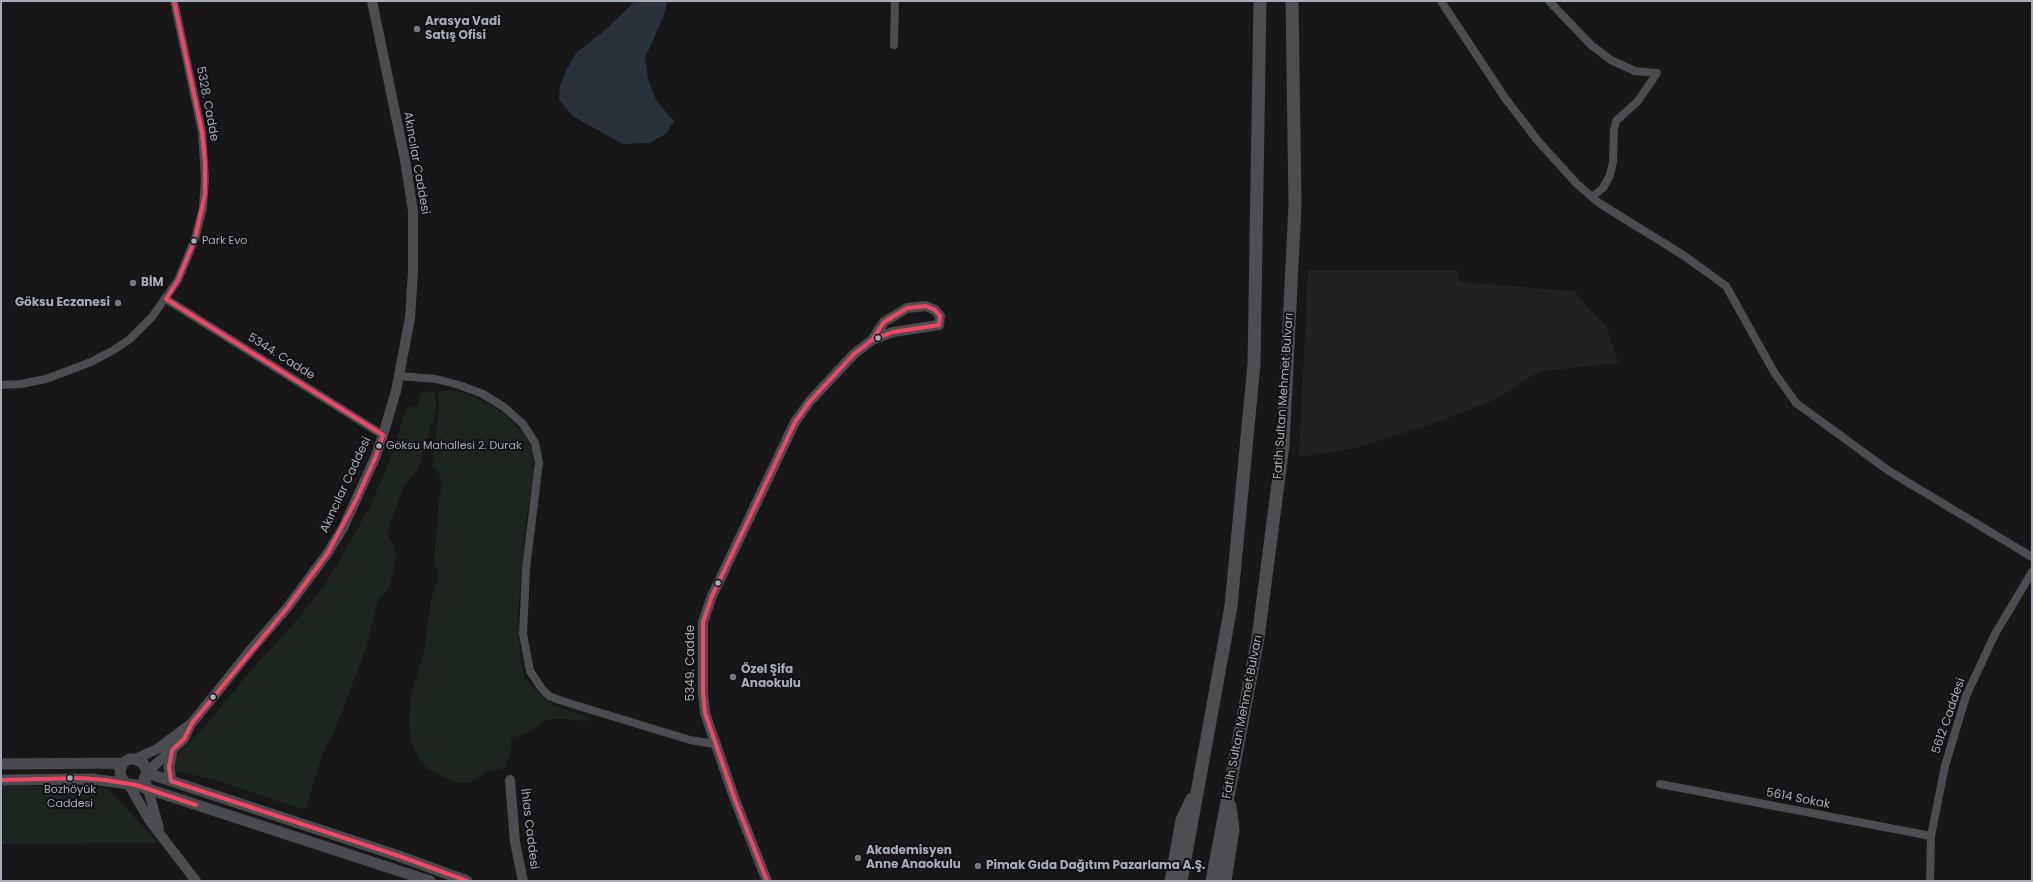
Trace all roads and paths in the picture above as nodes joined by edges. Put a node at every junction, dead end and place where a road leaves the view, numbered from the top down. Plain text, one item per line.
1 (174, 1) edge
2 (372, 1) edge
3 (895, 1) edge
4 (1260, 1) edge
5 (1292, 1) edge
6 (1441, 1) edge
7 (1549, 1) edge
8 (894, 45) dead end
9 (1592, 197) junction
10 (166, 299) junction
11 (872, 340) junction
12 (399, 376) junction
13 (1, 385) edge
14 (383, 435) junction
15 (2032, 557) edge
16 (2032, 572) edge
17 (192, 723) junction
18 (715, 744) junction
19 (172, 750) junction
20 (135, 759) junction
21 (123, 762) junction
22 (1, 764) edge
23 (146, 774) junction
24 (1, 780) edge
25 (171, 780) junction
26 (510, 780) dead end
27 (1660, 784) dead end
28 (131, 785) junction
29 (1199, 785) junction
30 (146, 790) junction
31 (1229, 791) junction
32 (164, 795) junction
33 (151, 806) junction
34 (161, 834) junction
35 (1931, 836) junction
36 (196, 881) edge
37 (430, 881) edge
38 (467, 881) edge
39 (523, 881) edge
40 (767, 881) edge
41 (1171, 881) edge
42 (1181, 881) edge
43 (1212, 881) edge
44 (1225, 881) edge
45 (1930, 881) edge

1 - 10 street, 5328. Cadde
2 - 12 street, Akıncılar Caddesi
3 - 8 street
4 - 29 highway
5 - 31 highway, Fatih Sultan Mehmet Bulvarı
6 - 9 street
7 - 9 street
9 - 15 street
10 - 13 street, 5328. Cadde
10 - 14 street, 5344. Cadde
11 - 11 street, 5349. Cadde
11 - 18 street, 5349. Cadde
12 - 14 street, Akıncılar Caddesi
12 - 18 street
14 - 17 street, Akıncılar Caddesi
16 - 35 street, 5612 Caddesi
17 - 19 street, Akıncılar Caddesi
17 - 20 street, Akıncılar Caddesi
18 - 40 street, 5349. Cadde
19 - 23 street, Akıncılar Caddesi
19 - 25 main road
20 - 21 main road
20 - 23 main road
21 - 22 main road
21 - 28 main road
23 - 25 main road
23 - 28 main road
23 - 30 street
24 - 28 main road
25 - 38 main road
26 - 39 street, İhlas Caddesi
27 - 35 street, 5614 Sokak
28 - 30 main road
28 - 34 street
29 - 41 highway
29 - 42 highway
30 - 32 main road
30 - 33 street
31 - 43 highway, Fatih Sultan Mehmet Bulvarı
31 - 44 highway
32 - 33 street
32 - 37 main road
33 - 34 street
34 - 36 street
35 - 45 street, 5612 Caddesi

